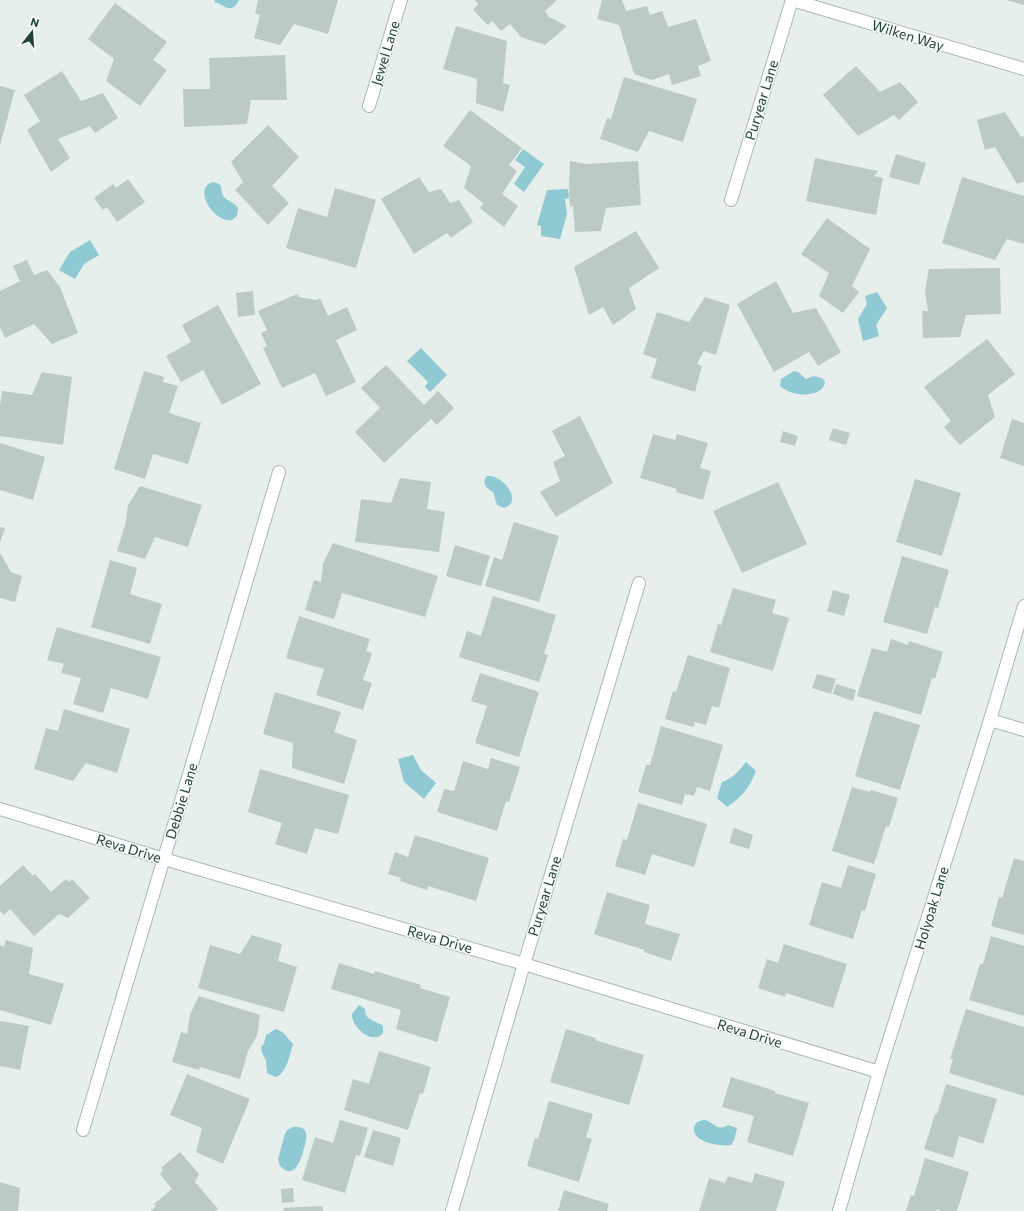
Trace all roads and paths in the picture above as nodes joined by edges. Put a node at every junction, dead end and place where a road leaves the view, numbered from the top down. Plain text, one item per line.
1 (401, 0) edge
2 (792, 0) edge
3 (1024, 69) edge
4 (369, 106) dead end
5 (731, 200) dead end
6 (279, 472) dead end
7 (639, 583) dead end
8 (1024, 606) edge
9 (990, 720) junction
10 (1024, 730) edge
11 (0, 810) edge
12 (164, 859) junction
13 (524, 964) junction
14 (879, 1072) junction
15 (83, 1130) dead end
16 (452, 1211) edge
17 (839, 1211) edge

1 - 4 street, Jewel Lane
2 - 3 street, Wilken Way
2 - 5 street, Puryear Lane
6 - 12 street, Debbie Lane
7 - 13 street, Puryear Lane
8 - 9 street, Holyoak Lane
9 - 10 street
9 - 14 street, Holyoak Lane
11 - 12 street, Reva Drive
12 - 13 street, Reva Drive
12 - 15 street, Debbie Lane
13 - 14 street, Reva Drive
13 - 16 street, Puryear Lane
14 - 17 street, Holyoak Lane

